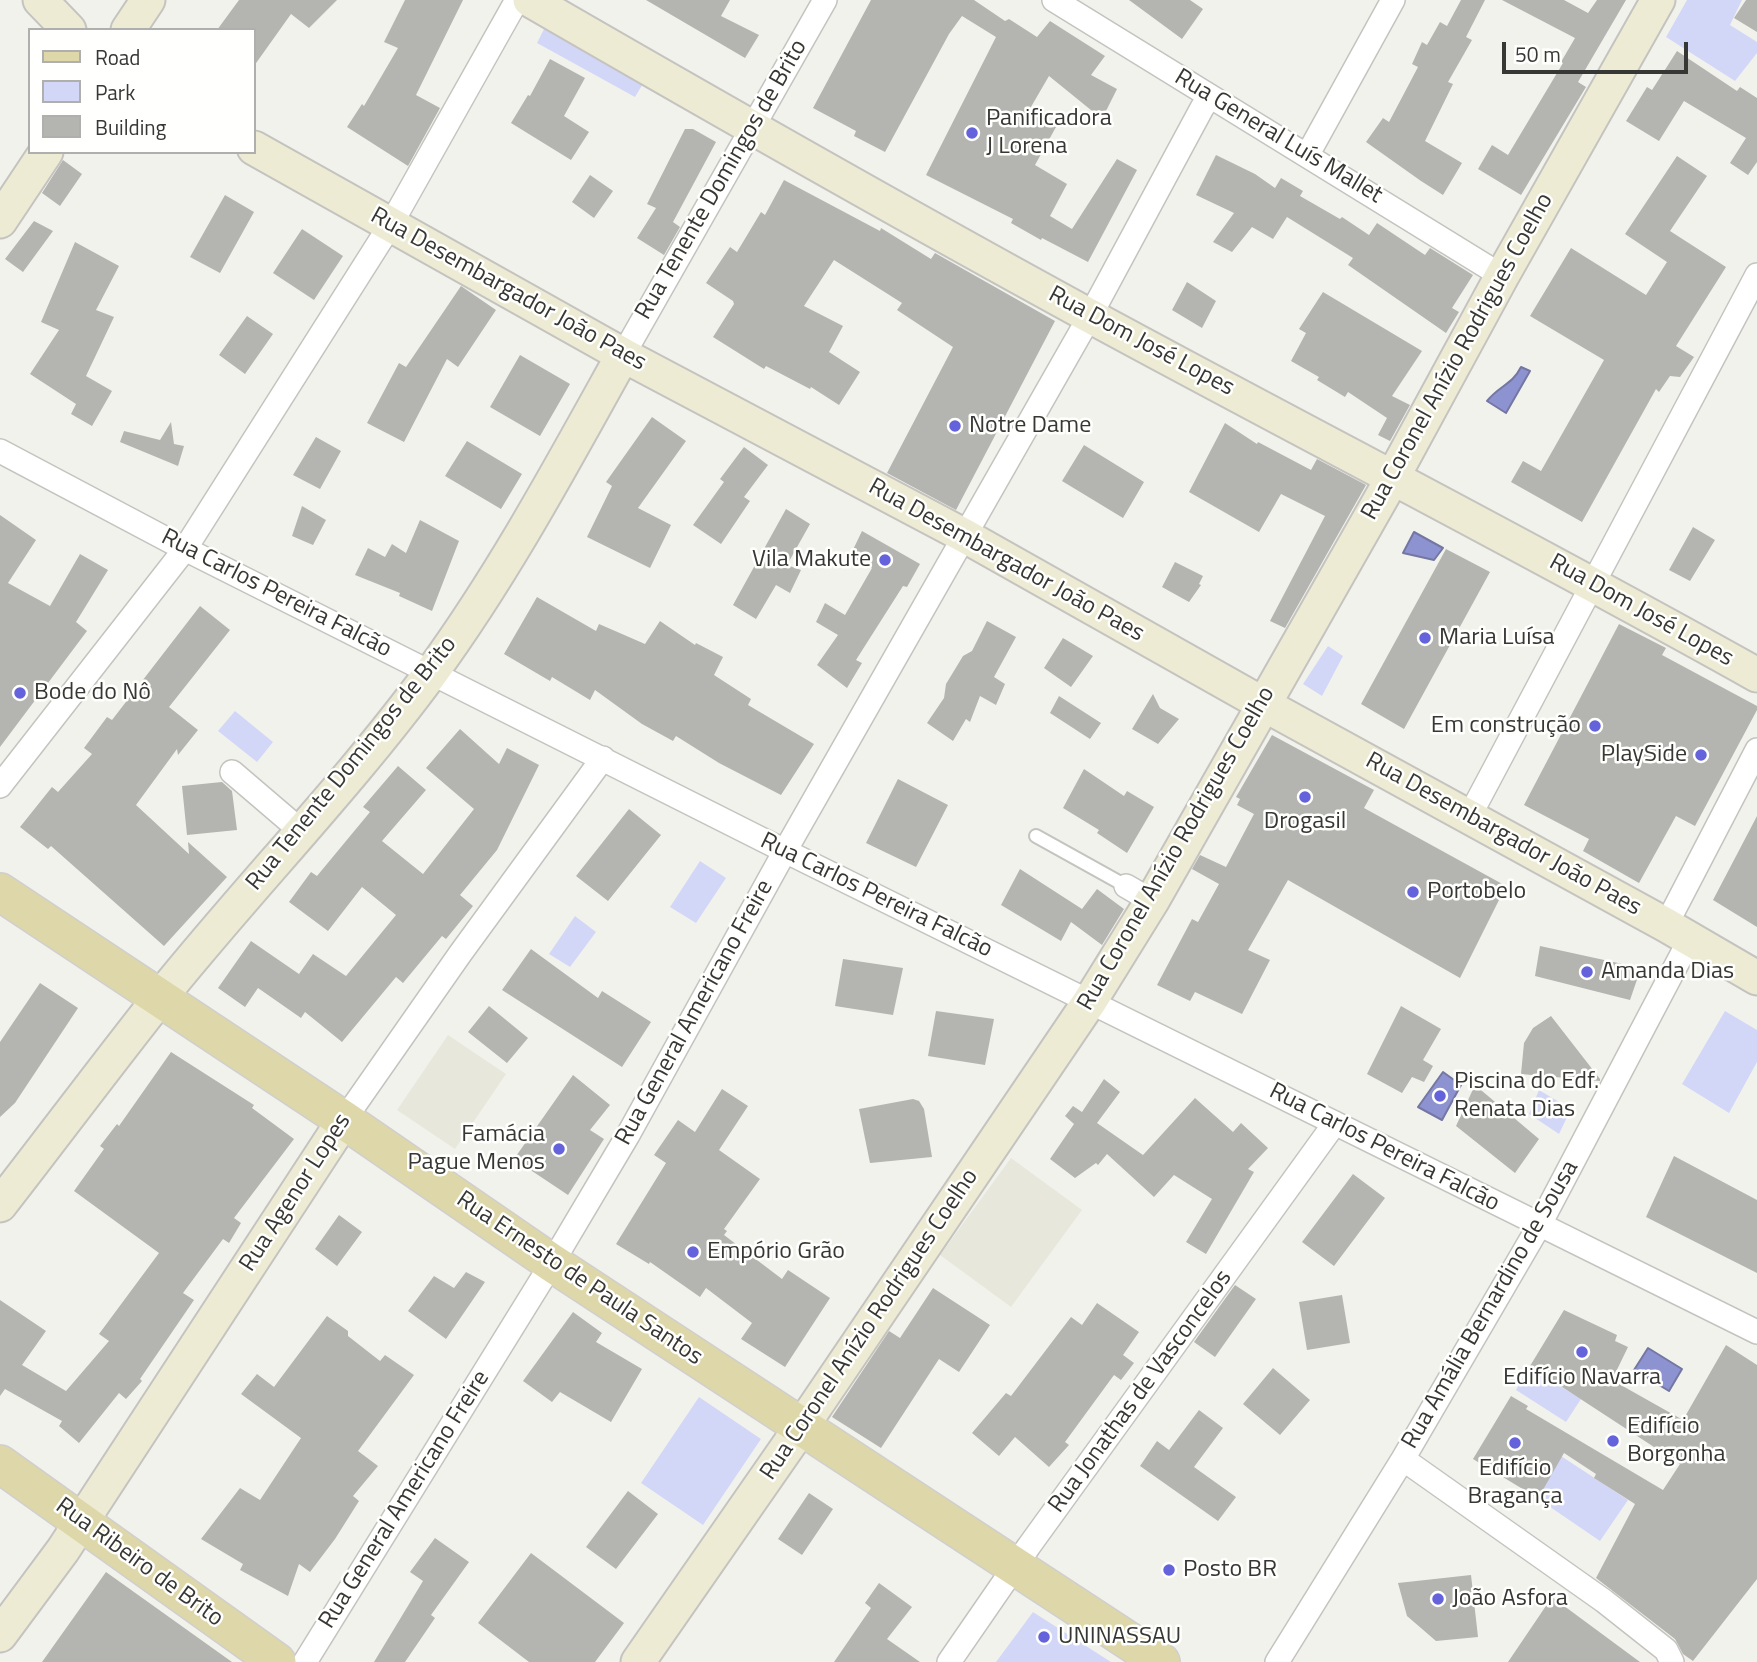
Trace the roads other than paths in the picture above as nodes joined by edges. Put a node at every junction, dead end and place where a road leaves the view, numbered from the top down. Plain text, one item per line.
1 (40, 0) edge
2 (148, 0) edge
3 (517, 0) edge
4 (530, 0) edge
5 (825, 0) edge
6 (1393, 0) edge
7 (1658, 0) edge
8 (1064, 3) edge
9 (67, 28) edge
10 (129, 28) edge
11 (1210, 96) junction
12 (751, 127) junction
13 (256, 149) edge
14 (45, 154) edge
15 (1308, 154) junction
16 (0, 220) edge
17 (391, 224) junction
18 (1757, 275) edge
19 (1502, 276) junction
20 (1090, 316) junction
21 (623, 355) junction
22 (0, 451) edge
23 (1393, 476) junction
24 (965, 536) junction
25 (185, 549) junction
26 (1595, 584) junction
27 (431, 673) junction
28 (1757, 675) edge
29 (1263, 704) junction
30 (1757, 750) edge
31 (603, 758) junction
32 (232, 772) dead end
33 (0, 786) edge
34 (1469, 817) junction
35 (301, 831) junction
36 (1035, 836) dead end
37 (785, 851) junction
38 (0, 892) edge
39 (1139, 893) junction
40 (1678, 932) junction
41 (1757, 978) edge
42 (159, 999) junction
43 (1090, 1002) junction
44 (344, 1120) junction
45 (1335, 1123) junction
46 (0, 1205) edge
47 (1539, 1226) junction
48 (552, 1263) junction
49 (1757, 1332) edge
50 (802, 1426) junction
51 (1403, 1460) junction
52 (0, 1464) edge
53 (81, 1522) junction
54 (1015, 1567) junction
55 (0, 1635) edge
56 (277, 1662) edge
57 (305, 1662) edge
58 (638, 1662) edge
59 (949, 1662) edge
60 (1161, 1662) edge
61 (1278, 1662) edge
62 (1672, 1662) edge

1 - 9 street
2 - 10 street
3 - 17 street
4 - 12 street, Rua Dom José Lopes
5 - 12 street, Rua Tenente Domingos de Brito
6 - 15 street
7 - 19 street, Rua Coronel Anízio Rodrigues Coelho
8 - 11 street, Rua General Luís Mallet
11 - 15 street, Rua General Luís Mallet
11 - 20 street, Rua General Americano Freire
12 - 20 street, Rua Dom José Lopes
12 - 21 street, Rua Tenente Domingos de Brito
13 - 17 street, Rua Desembargador João Paes
14 - 16 street
15 - 19 street, Rua General Luís Mallet
17 - 21 street, Rua Desembargador João Paes
17 - 25 street
18 - 26 street
19 - 23 street, Rua Coronel Anízio Rodrigues Coelho
20 - 23 street, Rua Dom José Lopes
20 - 24 street, Rua General Americano Freire
21 - 24 street, Rua Desembargador João Paes
21 - 27 street, Rua Tenente Domingos de Brito
22 - 25 street, Rua Carlos Pereira Falcão
23 - 26 street, Rua Dom José Lopes
23 - 29 street, Rua Coronel Anízio Rodrigues Coelho
24 - 29 street, Rua Desembargador João Paes
24 - 37 street, Rua General Americano Freire
25 - 27 street, Rua Carlos Pereira Falcão
25 - 33 street
26 - 28 street, Rua Dom José Lopes
26 - 34 street
27 - 31 street, Rua Carlos Pereira Falcão
27 - 35 street, Rua Tenente Domingos de Brito
29 - 34 street, Rua Desembargador João Paes
29 - 39 street, Rua Coronel Anízio Rodrigues Coelho
30 - 40 street, Rua Amália Bernardino de Sousa
31 - 37 street, Rua Carlos Pereira Falcão
31 - 44 street, Rua Agenor Lopes
32 - 35 street
34 - 40 street, Rua Desembargador João Paes
35 - 42 street, Rua Tenente Domingos de Brito
36 - 39 lane
37 - 43 street, Rua Carlos Pereira Falcão
37 - 48 street, Rua General Americano Freire
38 - 42 main road, Rua Ernesto de Paula Santos
39 - 43 street, Rua Coronel Anízio Rodrigues Coelho
40 - 41 street, Rua Desembargador João Paes
40 - 47 street, Rua Amália Bernardino de Sousa
42 - 44 main road, Rua Ernesto de Paula Santos
42 - 46 street, Rua Tenente Domingos de Brito
43 - 45 street, Rua Carlos Pereira Falcão
43 - 50 street, Rua Coronel Anízio Rodrigues Coelho
44 - 48 main road, Rua Ernesto de Paula Santos
44 - 53 street, Rua Agenor Lopes
45 - 47 street, Rua Carlos Pereira Falcão
45 - 54 street, Rua Jonathas de Vasconcelos
47 - 49 street, Rua Carlos Pereira Falcão
47 - 51 street, Rua Amália Bernardino de Sousa
48 - 50 main road, Rua Ernesto de Paula Santos
48 - 57 street, Rua General Americano Freire
50 - 54 main road, Rua Ernesto de Paula Santos
50 - 58 street, Rua Coronel Anízio Rodrigues Coelho
51 - 61 street, Rua Amália Bernardino de Sousa
51 - 62 street
52 - 53 main road, Rua Ribeiro de Brito
53 - 55 street, Rua Agenor Lopes
53 - 56 main road, Rua Ribeiro de Brito
54 - 59 street, Rua Jonathas de Vasconcelos
54 - 60 main road, Rua Ernesto de Paula Santos

